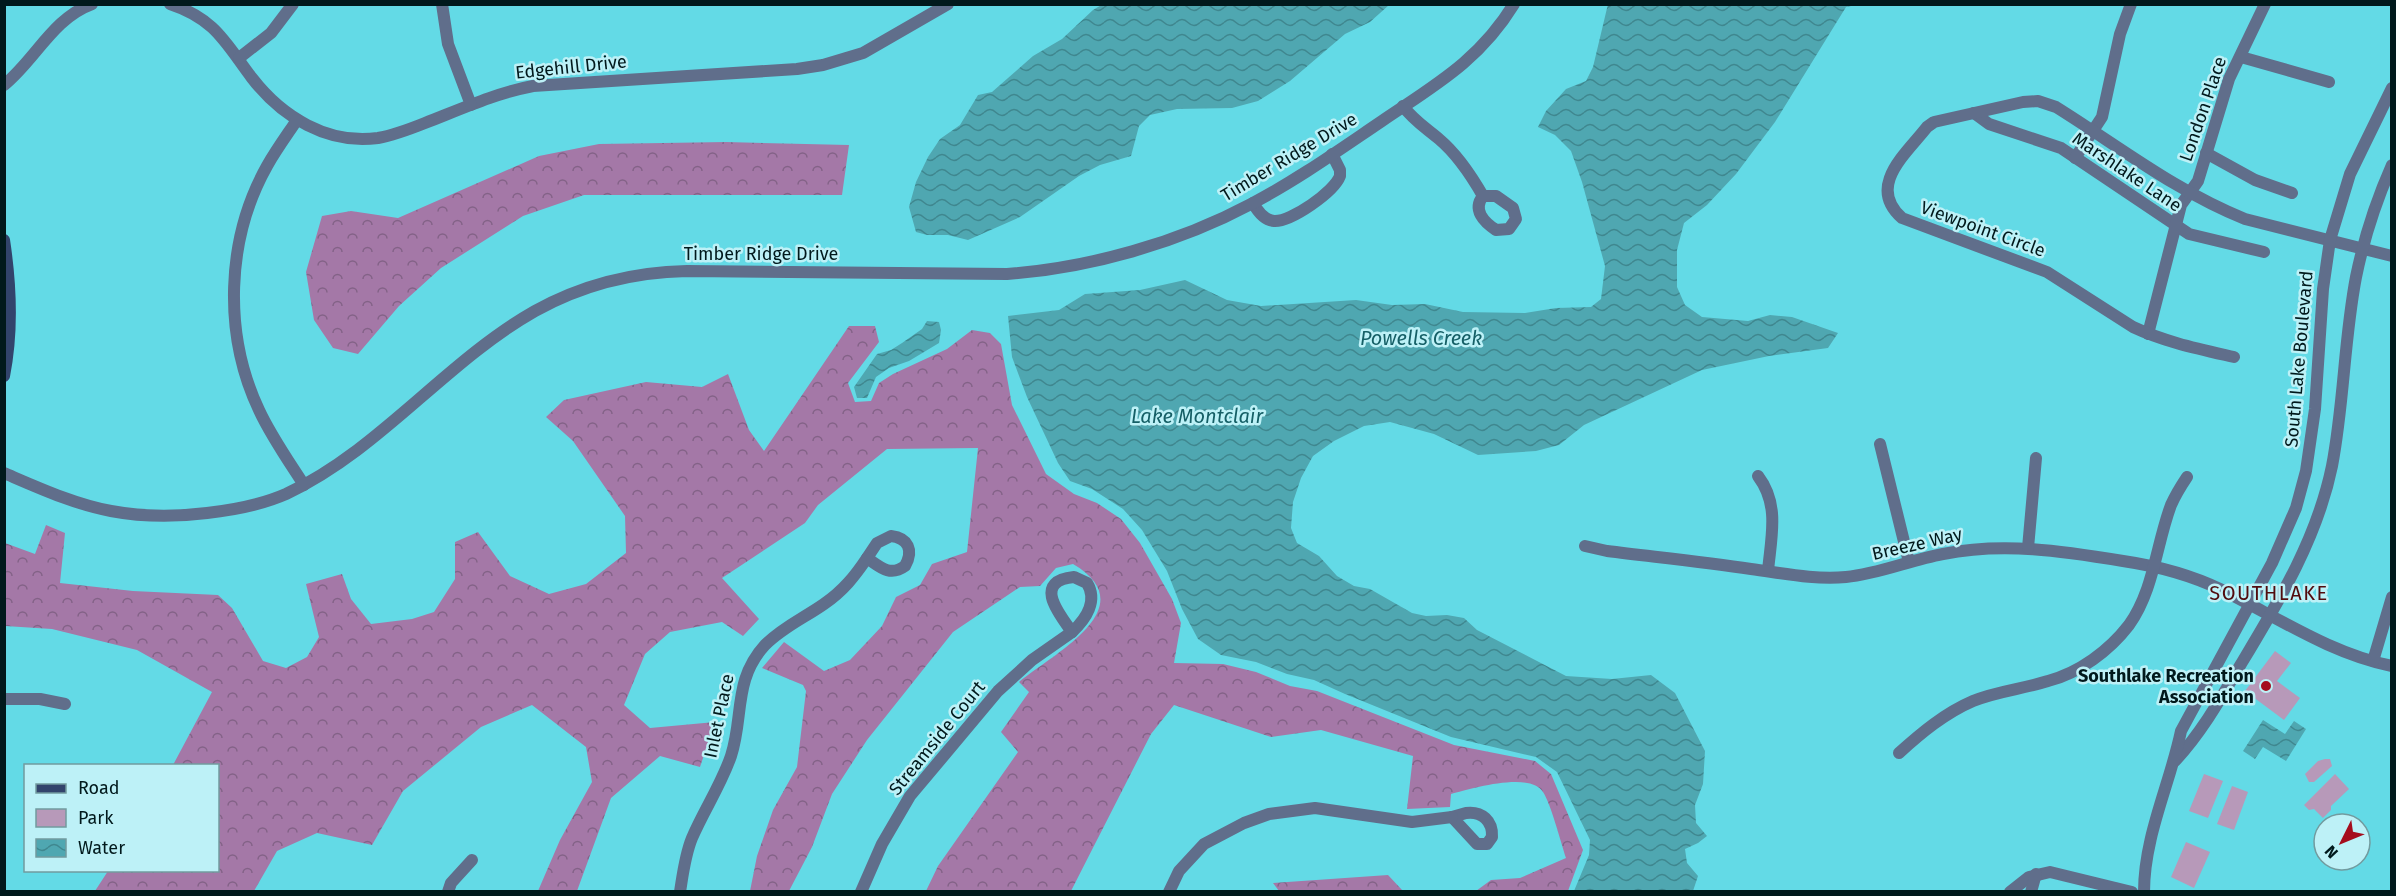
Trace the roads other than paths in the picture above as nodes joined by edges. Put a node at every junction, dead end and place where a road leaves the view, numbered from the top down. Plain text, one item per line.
1 (92, 4) edge
2 (170, 4) edge
3 (293, 4) edge
4 (442, 4) edge
5 (948, 4) edge
6 (1514, 4) edge
7 (2131, 4) edge
8 (2265, 4) edge
9 (2241, 57) junction
10 (239, 58) junction
11 (2329, 82) dead end
12 (4, 85) edge
13 (2391, 88) edge
14 (471, 105) junction
15 (1403, 106) junction
16 (1974, 112) junction
17 (297, 120) junction
18 (2094, 131) junction
19 (2206, 153) junction
20 (1332, 154) junction
21 (2075, 158) junction
22 (2391, 165) edge
23 (2190, 193) junction
24 (2292, 193) dead end
25 (1483, 196) dead end
26 (1253, 204) junction
27 (2175, 226) junction
28 (4, 240) edge
29 (2330, 240) junction
30 (2362, 248) junction
31 (2264, 252) dead end
32 (2391, 256) edge
33 (2148, 334) junction
34 (2234, 357) dead end
35 (4, 376) edge
36 (1880, 444) dead end
37 (2036, 458) dead end
38 (4, 473) edge
39 (1758, 476) dead end
40 (2187, 477) dead end
41 (304, 484) junction
42 (1586, 546) dead end
43 (2028, 548) junction
44 (867, 558) dead end
45 (1909, 562) junction
46 (2154, 566) junction
47 (1768, 571) junction
48 (2391, 597) edge
49 (2251, 604) junction
50 (2270, 615) junction
51 (1072, 632) dead end
52 (2373, 662) junction
53 (2391, 666) edge
54 (4, 699) edge
55 (65, 704) dead end
56 (1899, 753) dead end
57 (2175, 762) junction
58 (1452, 818) dead end
59 (472, 860) dead end
60 (2036, 874) junction
61 (448, 891) edge
62 (680, 891) edge
63 (861, 891) edge
64 (1169, 891) edge
65 (2010, 891) edge
66 (2031, 891) edge
67 (2132, 891) edge
68 (2144, 891) edge

1 - 12 street
2 - 10 street, Edgehill Drive
3 - 10 street
4 - 14 street
5 - 14 street, Edgehill Drive
6 - 15 street, Timber Ridge Drive
7 - 18 street
8 - 9 street, London Place
9 - 11 street
9 - 19 street, London Place
10 - 17 street, Edgehill Drive
13 - 29 street, South Lake Boulevard
14 - 17 street, Edgehill Drive
15 - 20 street, Timber Ridge Drive
15 - 25 street
16 - 18 street, Viewpoint Circle
16 - 21 street, Marshlake Lane
16 - 33 street, Viewpoint Circle
17 - 41 street
18 - 21 street
18 - 23 street, Viewpoint Circle
19 - 23 street, London Place
19 - 24 street
20 - 26 street, Timber Ridge Drive
20 - 26 street
21 - 27 street, Marshlake Lane
22 - 30 street
23 - 27 street
23 - 29 street, Viewpoint Circle
26 - 41 street, Timber Ridge Drive
27 - 31 street, Marshlake Lane
27 - 33 street
28 - 35 main road
29 - 30 street, Viewpoint Circle
29 - 49 street, South Lake Boulevard
30 - 32 street, Viewpoint Circle
30 - 50 street
33 - 34 street, Viewpoint Circle
36 - 45 street
37 - 43 street
38 - 41 street, Timber Ridge Drive
39 - 47 street
40 - 46 street
42 - 47 street, Breeze Way
43 - 45 street, Breeze Way
43 - 46 street, Breeze Way
44 - 62 street, Inlet Place
45 - 47 street, Breeze Way
46 - 49 street, Breeze Way
46 - 56 street
48 - 52 street
49 - 50 street, Breeze Way
49 - 57 street, South Lake Boulevard
50 - 52 street, Breeze Way
50 - 57 street
51 - 63 street, Streamside Court
52 - 53 street, Breeze Way
54 - 55 street
57 - 68 street
58 - 64 street
59 - 61 street
60 - 65 street
60 - 66 street
60 - 67 street

